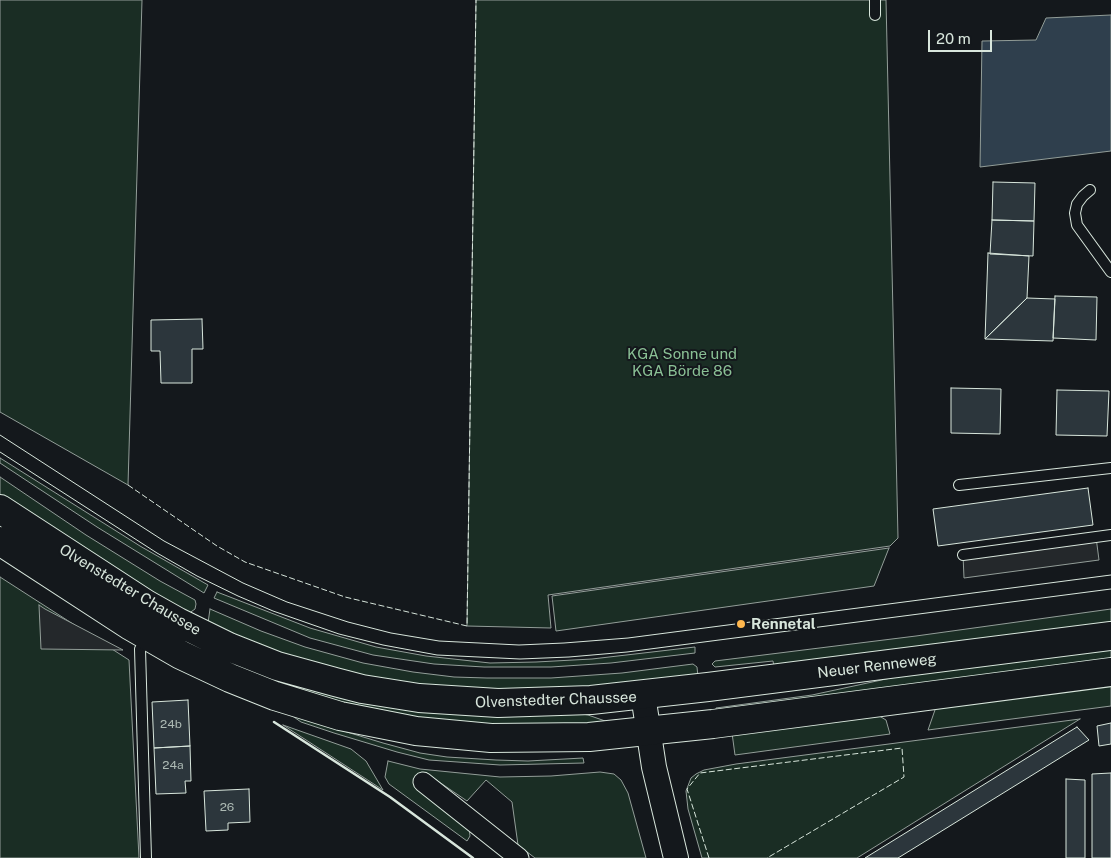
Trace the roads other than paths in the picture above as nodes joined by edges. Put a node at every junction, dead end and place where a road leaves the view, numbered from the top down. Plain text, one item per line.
1 (875, 0) edge
2 (875, 15) dead end
3 (1090, 190) dead end
4 (1111, 272) edge
5 (1111, 468) edge
6 (959, 485) dead end
7 (0, 509) edge
8 (1111, 534) edge
9 (0, 541) edge
10 (963, 554) dead end
11 (1111, 636) edge
12 (149, 637) junction
13 (1111, 672) edge
14 (643, 695) junction
15 (648, 731) junction
16 (423, 782) dead end
17 (146, 858) edge
18 (519, 858) edge
19 (676, 858) edge

1 - 2 lane
3 - 4 lane
5 - 6 lane
7 - 14 main road, Olvenstedter Chaussee
8 - 10 lane
9 - 12 main road, Olvenstedter Chaussee
11 - 14 main road, Neuer Renneweg
12 - 15 main road, Olvenstedter Chaussee
12 - 17 lane
13 - 15 main road
14 - 15 street, Olvenstedter Chaussee
15 - 19 street, Olvenstedter Chaussee
16 - 18 street

